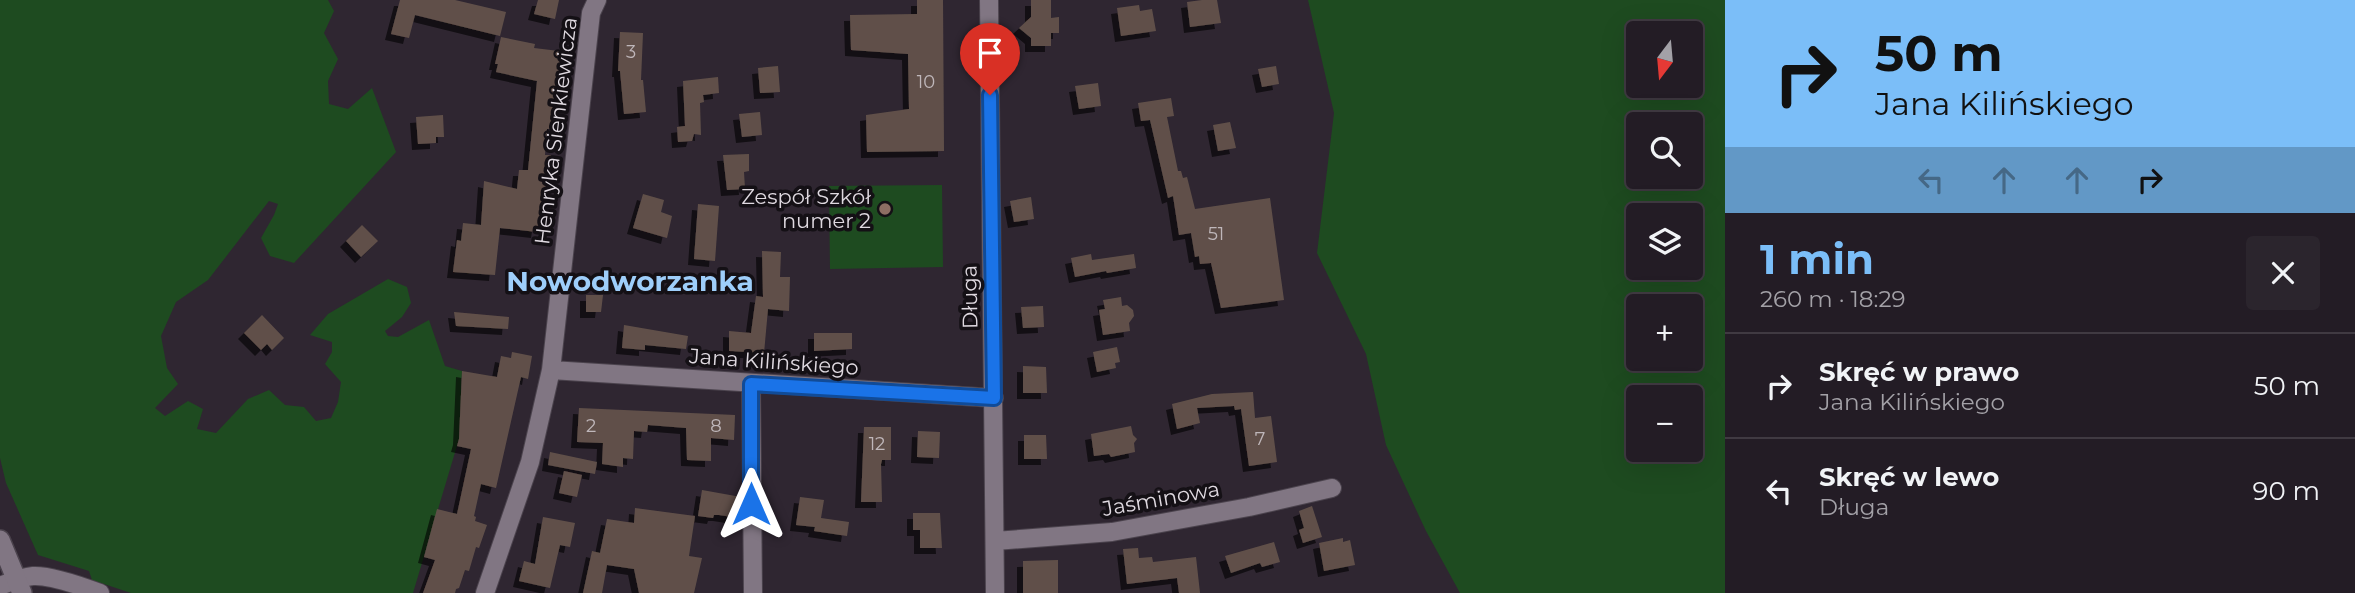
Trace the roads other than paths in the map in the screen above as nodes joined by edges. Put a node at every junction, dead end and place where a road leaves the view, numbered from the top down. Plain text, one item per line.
1 (597, 0) edge
2 (989, 0) edge
3 (551, 370) junction
4 (751, 384) junction
5 (994, 398) junction
6 (1332, 488) dead end
7 (0, 540) edge
8 (995, 541) junction
9 (13, 586) edge
10 (100, 593) edge
11 (485, 593) edge
12 (752, 593) edge
13 (995, 593) edge

1 - 3 street, Henryka Sienkiewicza
2 - 5 street, Długa
3 - 4 street, Jana Kilińskiego
3 - 11 street, Henryka Sienkiewicza
4 - 5 street, Jana Kilińskiego
4 - 12 street
5 - 8 street, Długa
6 - 8 street, Jaśminowa
7 - 9 street
8 - 13 street, Długa
9 - 10 street

